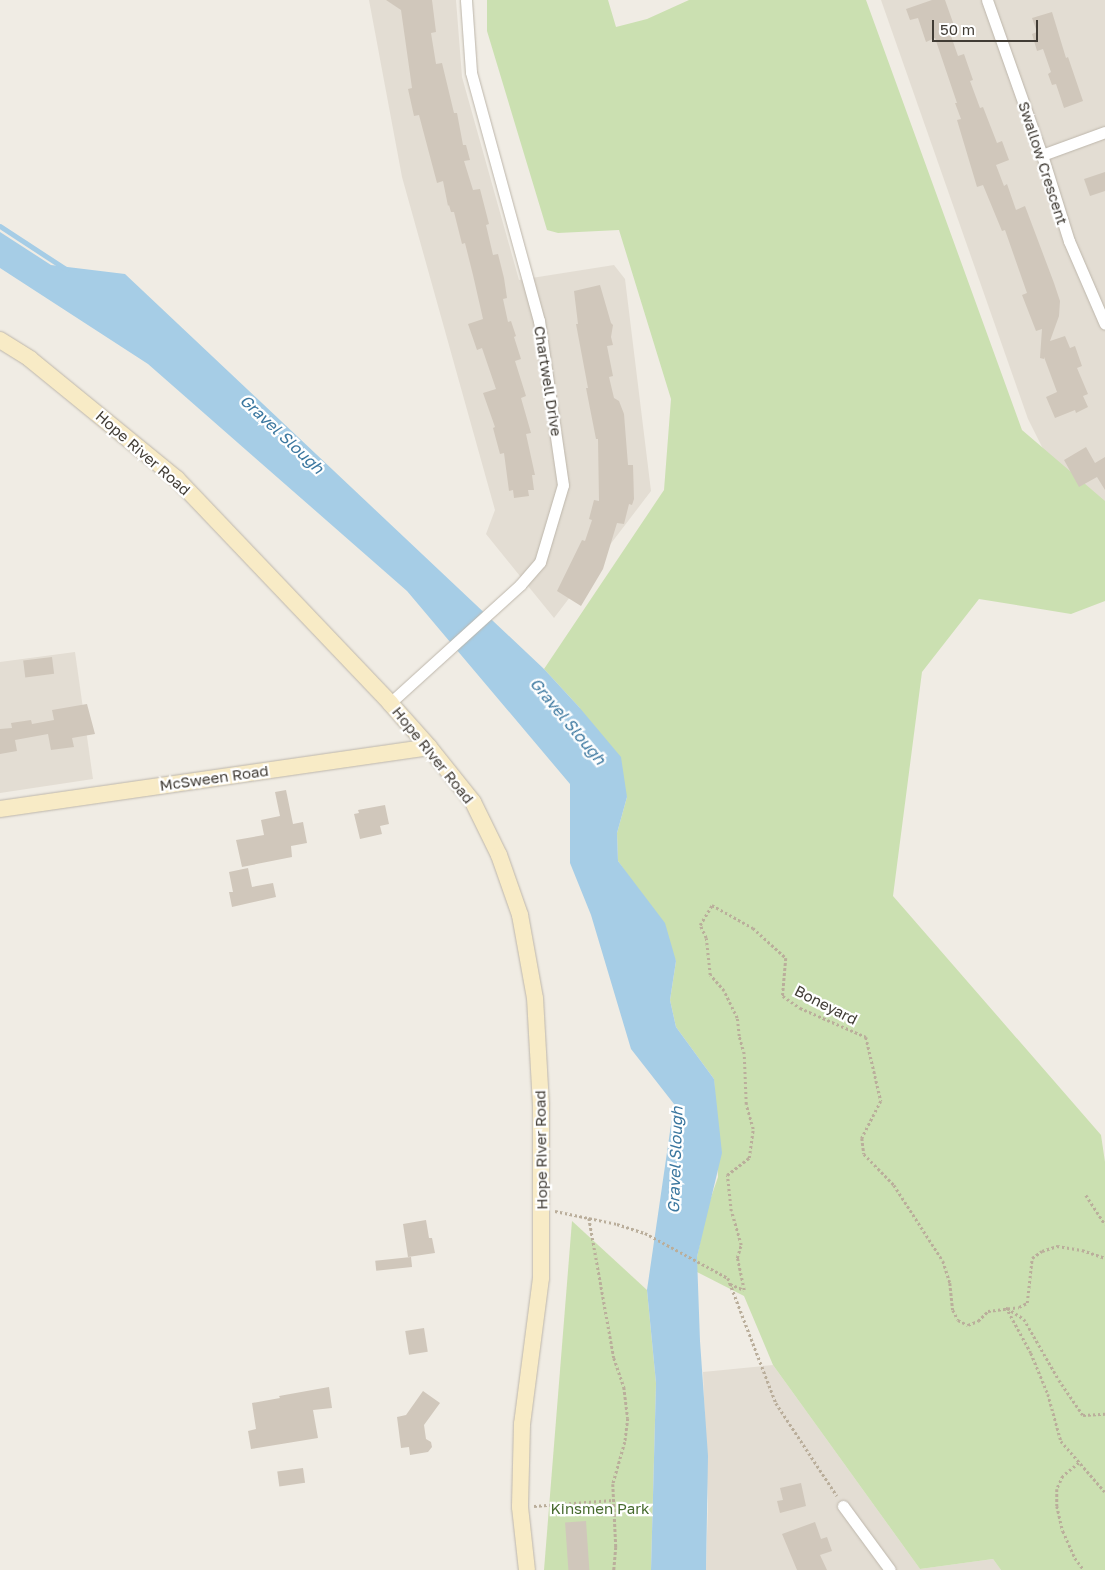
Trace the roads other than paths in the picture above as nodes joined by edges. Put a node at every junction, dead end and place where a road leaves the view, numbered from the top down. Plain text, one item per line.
1 (466, 0) edge
2 (986, 0) edge
3 (1105, 132) edge
4 (1042, 155) junction
5 (1105, 324) edge
6 (0, 340) edge
7 (390, 703) junction
8 (429, 746) junction
9 (0, 809) edge
10 (843, 1506) road end
11 (527, 1570) edge
12 (890, 1570) edge

1 - 7 street, Chartwell Drive
2 - 4 street, Swallow Crescent
3 - 4 street
4 - 5 street, Swallow Crescent
6 - 7 street, Hope River Road
7 - 8 street, Hope River Road
8 - 9 street, McSween Road
8 - 11 street, Hope River Road
10 - 12 street

